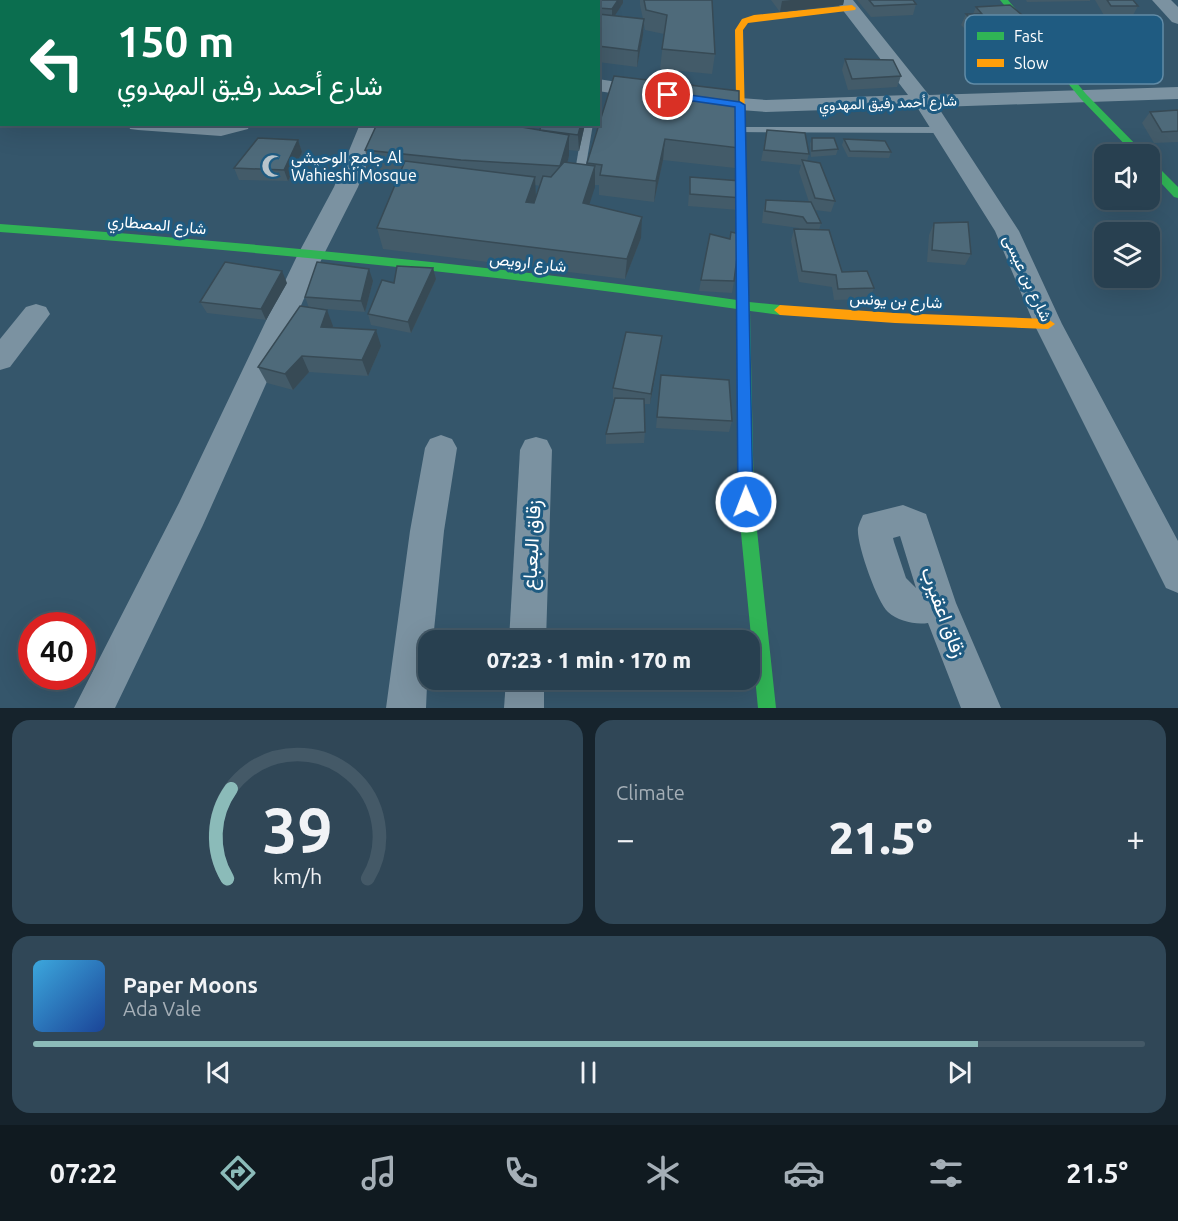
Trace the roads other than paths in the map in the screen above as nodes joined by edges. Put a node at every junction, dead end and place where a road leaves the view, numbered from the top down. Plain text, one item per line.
1 (1004, 0) edge
2 (1161, 0) edge
3 (848, 4) edge
4 (1016, 15) edge
5 (1178, 18) edge
6 (1073, 84) edge
7 (600, 85) edge
8 (1178, 93) edge
9 (668, 95) edge
10 (1083, 96) junction
11 (691, 98) edge
12 (924, 102) junction
13 (740, 105) junction
14 (171, 126) edge
15 (232, 126) edge
16 (370, 126) edge
17 (588, 126) edge
18 (740, 130) junction
19 (941, 130) junction
20 (1130, 144) edge
21 (1160, 175) edge
22 (579, 177) edge
23 (1178, 194) edge
24 (0, 228) edge
25 (310, 256) junction
26 (742, 306) junction
27 (36, 314) dead end
28 (1048, 324) junction
29 (0, 358) edge
30 (441, 448) dead end
31 (536, 450) dead end
32 (903, 520) dead end
33 (1178, 576) edge
34 (527, 630) edge
35 (525, 690) edge
36 (94, 708) edge
37 (406, 708) edge
38 (524, 708) edge
39 (767, 708) edge
40 (981, 708) edge

1 - 4 street
2 - 5 street
3 - 12 street, شارع بن عيسى
3 - 13 street
6 - 10 street
7 - 9 street
8 - 10 street, شارع أحمد رفيق المهدوي
10 - 12 street, شارع أحمد رفيق المهدوي
10 - 20 street
11 - 13 street, شارع أحمد رفيق المهدوي
12 - 13 street, شارع أحمد رفيق المهدوي
12 - 19 street, شارع بن عيسى
13 - 18 street
14 - 15 street
16 - 25 street
17 - 22 lane
18 - 19 lane
18 - 26 street
19 - 28 street, شارع بن عيسى
21 - 23 street
24 - 25 street, شارع المصطاري
25 - 26 street, شارع ارويص
25 - 36 street
26 - 28 street, شارع بن يونس
26 - 39 street
27 - 29 street
28 - 33 street, شارع بن عيسى
30 - 37 street
31 - 34 street, زقاق البعباع
32 - 40 street, زقاق اعقيرب
35 - 38 street

